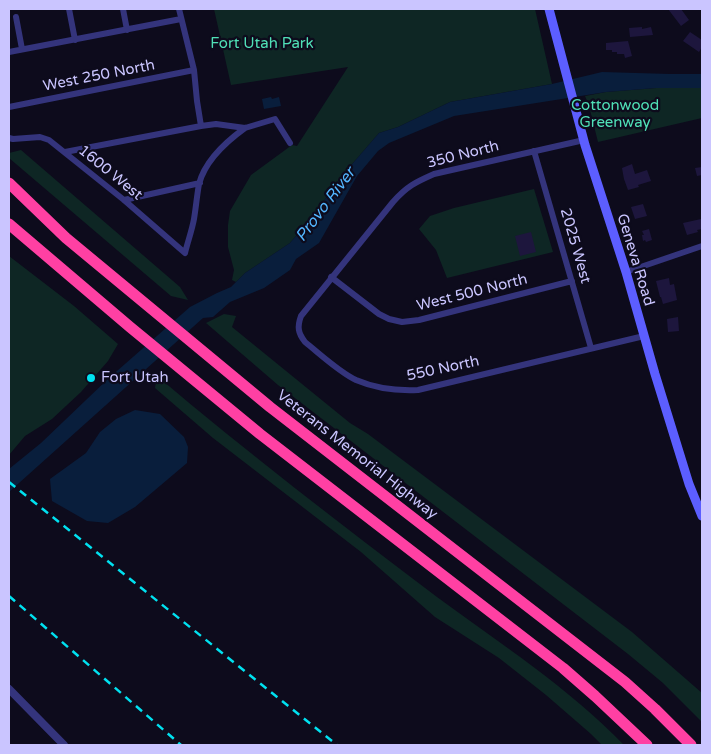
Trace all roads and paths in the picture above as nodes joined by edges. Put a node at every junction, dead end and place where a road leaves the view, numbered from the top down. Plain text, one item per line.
1 (69, 9) edge
2 (123, 9) edge
3 (179, 9) edge
4 (549, 9) edge
5 (16, 17) dead end
6 (181, 19) junction
7 (127, 30) junction
8 (75, 40) junction
9 (22, 49) junction
10 (9, 52) edge
11 (194, 70) junction
12 (9, 107) edge
13 (201, 126) junction
14 (245, 128) junction
15 (9, 138) edge
16 (584, 140) junction
17 (290, 143) dead end
18 (534, 151) junction
19 (65, 152) junction
20 (9, 183) edge
21 (200, 183) junction
22 (124, 200) junction
23 (9, 224) edge
24 (702, 246) edge
25 (626, 272) junction
26 (332, 277) junction
27 (572, 281) junction
28 (644, 336) junction
29 (591, 348) junction
30 (702, 516) edge
31 (9, 689) edge
32 (64, 745) edge
33 (647, 745) edge
34 (691, 745) edge

1 - 8 street
2 - 7 street
3 - 6 street
4 - 16 main road, Geneva Road
5 - 9 street
6 - 7 street
6 - 11 street
7 - 8 street
8 - 9 street
9 - 10 street
11 - 12 street, West 250 North
11 - 13 street
13 - 14 street
13 - 19 street
14 - 17 street
14 - 21 street
15 - 19 street, 1600 West
16 - 18 street, 350 North
16 - 25 main road, Geneva Road
18 - 26 street, 350 North
18 - 27 street, 2025 West
19 - 22 street, 1600 West
20 - 34 highway, Veterans Memorial Highway
21 - 22 street
21 - 22 street, 1600 West
23 - 33 highway
24 - 25 street
25 - 28 main road, Geneva Road
26 - 27 street, West 500 North
26 - 29 street, 550 North
27 - 29 street, 2025 West
28 - 29 street, 550 North
28 - 30 main road, Geneva Road
31 - 32 street

